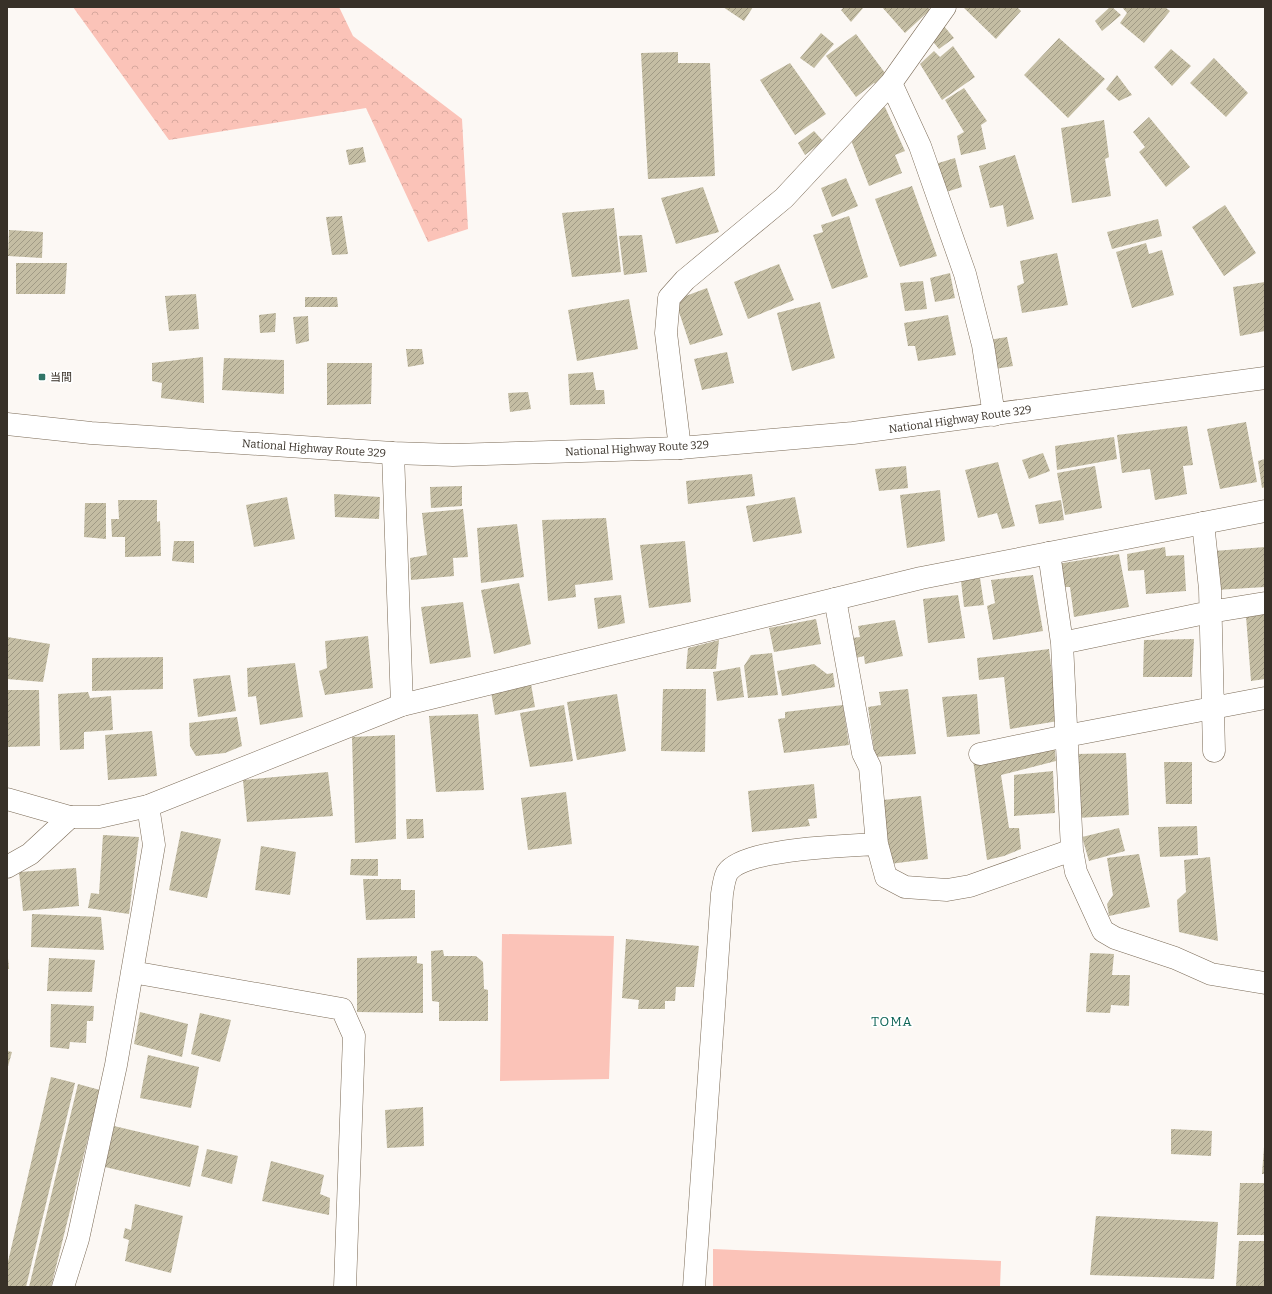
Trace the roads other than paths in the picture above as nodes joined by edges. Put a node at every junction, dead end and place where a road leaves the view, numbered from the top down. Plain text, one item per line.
1 (945, 7) edge
2 (891, 83) junction
3 (1265, 378) edge
4 (994, 415) junction
5 (7, 424) edge
6 (680, 448) junction
7 (393, 453) junction
8 (1265, 511) edge
9 (1203, 523) junction
10 (1049, 553) junction
11 (835, 599) junction
12 (1265, 603) edge
13 (1210, 612) junction
14 (1062, 643) junction
15 (1265, 698) edge
16 (402, 705) junction
17 (1212, 708) junction
18 (1066, 736) junction
19 (1214, 751) dead end
20 (980, 754) dead end
21 (7, 799) edge
22 (148, 806) junction
23 (70, 817) junction
24 (877, 844) junction
25 (1072, 850) junction
26 (7, 867) edge
27 (132, 972) junction
28 (1265, 983) edge
29 (63, 1287) edge
30 (345, 1287) edge
31 (694, 1287) edge

1 - 2 main road
2 - 4 main road
2 - 6 main road
3 - 4 main road, National Highway Route 329
4 - 6 main road, National Highway Route 329
5 - 7 main road, National Highway Route 329
6 - 7 main road, National Highway Route 329
7 - 16 main road
8 - 9 main road
9 - 10 main road
9 - 13 main road
10 - 11 main road
10 - 14 main road
11 - 16 main road
11 - 24 main road
12 - 13 main road
13 - 14 main road
13 - 17 main road
14 - 18 main road
15 - 17 main road
16 - 22 main road
17 - 18 main road
17 - 19 main road
18 - 20 main road
18 - 25 main road
21 - 23 main road
22 - 23 main road
22 - 27 main road
23 - 26 main road
24 - 25 main road
24 - 31 main road
25 - 28 main road
27 - 29 main road
27 - 30 main road

